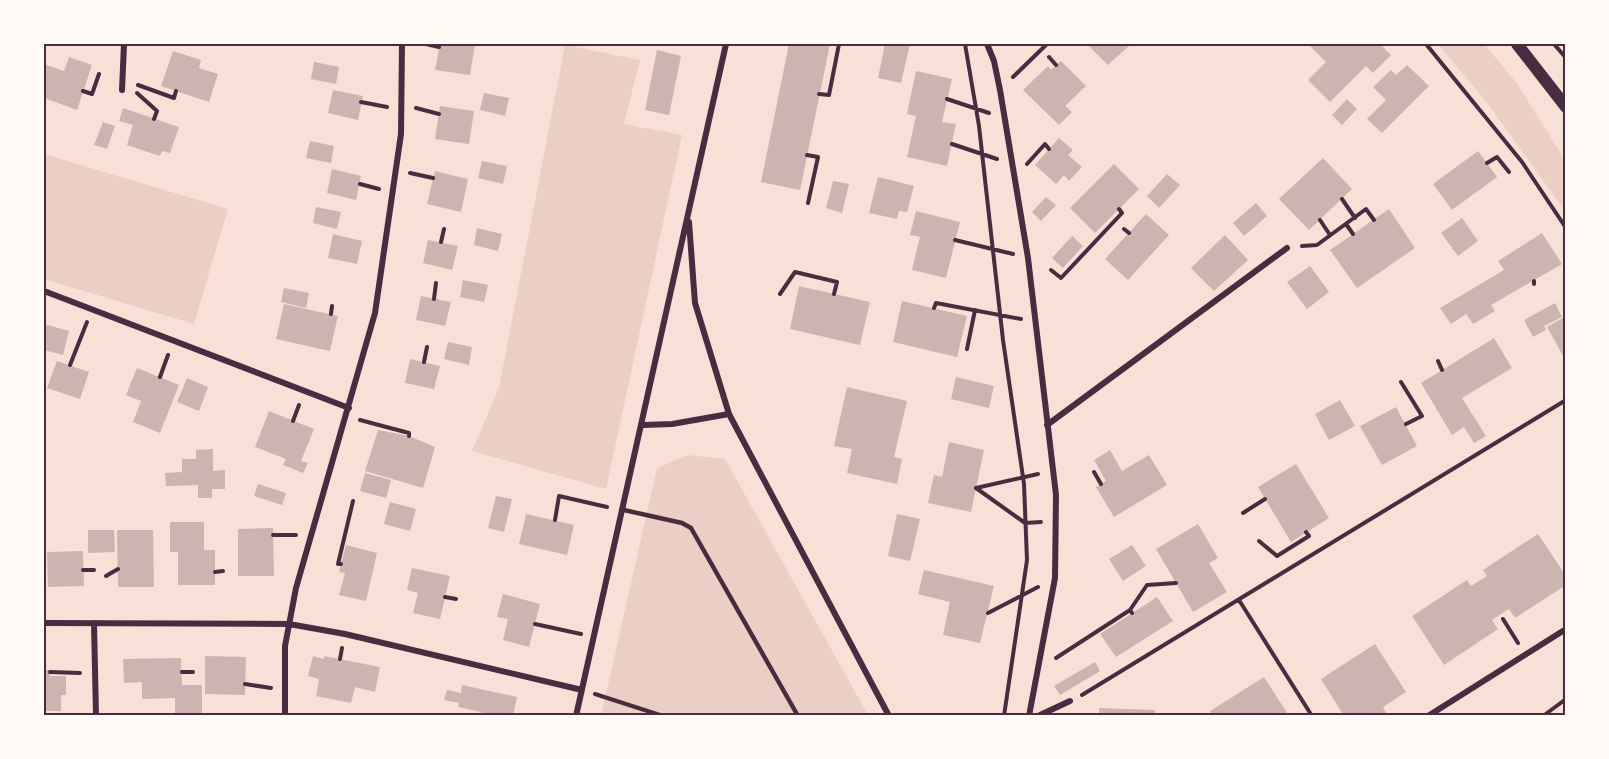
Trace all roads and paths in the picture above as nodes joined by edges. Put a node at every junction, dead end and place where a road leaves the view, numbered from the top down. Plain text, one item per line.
1 (124, 44) edge
2 (402, 44) edge
3 (426, 44) edge
4 (726, 44) edge
5 (839, 44) edge
6 (965, 44) edge
7 (987, 44) edge
8 (1047, 44) edge
9 (1426, 44) edge
10 (1517, 44) edge
11 (1554, 44) edge
12 (440, 47) dead end
13 (1048, 57) dead end
14 (1566, 58) edge
15 (1056, 65) dead end
16 (99, 74) dead end
17 (123, 80) junction
18 (122, 90) dead end
19 (1000, 90) junction
20 (83, 91) dead end
21 (176, 92) dead end
22 (819, 94) dead end
23 (947, 99) dead end
24 (362, 102) dead end
25 (401, 107) junction
26 (1566, 107) edge
27 (976, 109) junction
28 (439, 114) dead end
29 (1004, 118) junction
30 (154, 119) dead end
31 (952, 144) dead end
32 (1049, 149) dead end
33 (982, 154) junction
34 (807, 155) dead end
35 (1011, 163) junction
36 (1487, 163) dead end
37 (396, 170) junction
38 (1509, 172) dead end
39 (1014, 177) junction
40 (433, 178) dead end
41 (1342, 199) dead end
42 (808, 203) dead end
43 (1119, 209) dead end
44 (688, 212) junction
45 (1355, 218) junction
46 (1320, 219) dead end
47 (1374, 220) dead end
48 (1346, 224) junction
49 (1566, 228) edge
50 (444, 229) dead end
51 (1124, 229) dead end
52 (1129, 233) dead end
53 (1353, 234) dead end
54 (1330, 235) junction
55 (955, 240) dead end
56 (441, 242) dead end
57 (1287, 248) joint
58 (993, 249) junction
59 (1028, 258) junction
60 (1051, 270) dead end
61 (436, 283) dead end
62 (44, 291) edge
63 (780, 294) dead end
64 (834, 294) dead end
65 (434, 299) dead end
66 (332, 306) dead end
67 (93, 308) junction
68 (934, 308) dead end
69 (975, 310) junction
70 (331, 314) dead end
71 (1000, 316) junction
72 (1035, 321) junction
73 (175, 340) junction
74 (427, 347) dead end
75 (967, 349) dead end
76 (1438, 361) dead end
77 (424, 362) dead end
78 (70, 365) dead end
79 (1442, 370) dead end
80 (160, 377) dead end
81 (1401, 382) dead end
82 (1566, 400) edge
83 (349, 408) junction
84 (729, 414) junction
85 (347, 417) junction
86 (1406, 424) dead end
87 (643, 425) junction
88 (1047, 425) junction
89 (409, 436) dead end
90 (1054, 471) junction
91 (1095, 472) dead end
92 (1023, 478) junction
93 (1101, 484) dead end
94 (1264, 499) dead end
95 (353, 501) dead end
96 (624, 510) junction
97 (1243, 513) dead end
98 (555, 520) dead end
99 (1026, 522) junction
100 (1057, 522) junction
101 (1306, 532) dead end
102 (273, 535) dead end
103 (311, 536) junction
104 (1259, 541) dead end
105 (341, 564) dead end
106 (118, 569) dead end
107 (83, 570) dead end
108 (93, 570) dead end
109 (223, 571) dead end
110 (215, 572) dead end
111 (106, 576) dead end
112 (1055, 578) junction
113 (1176, 584) dead end
114 (1022, 595) junction
115 (445, 597) dead end
116 (456, 599) dead end
117 (1238, 599) junction
118 (988, 613) dead end
119 (1503, 619) dead end
120 (44, 623) edge
121 (94, 623) junction
122 (289, 624) junction
123 (535, 624) dead end
124 (1566, 629) edge
125 (595, 637) junction
126 (1525, 653) junction
127 (1038, 670) junction
128 (50, 672) dead end
129 (182, 672) dead end
130 (193, 672) dead end
131 (95, 673) junction
132 (245, 684) dead end
133 (285, 690) junction
134 (582, 690) junction
135 (1566, 699) edge
136 (1070, 701) joint
137 (96, 716) edge
138 (285, 716) edge
139 (576, 716) edge
140 (663, 716) edge
141 (798, 716) edge
142 (889, 716) edge
143 (1004, 716) edge
144 (1029, 716) edge
145 (1038, 716) edge
146 (1312, 716) edge
147 (1428, 716) edge
148 (1543, 716) edge

1 - 17 street
2 - 25 street
3 - 12 path
4 - 44 street
5 - 22 path
6 - 27 path
7 - 19 street
8 - 19 path
9 - 49 path
10 - 26 main road
11 - 14 path
13 - 15 path
16 - 20 path
17 - 18 street
17 - 21 path
17 - 30 path
19 - 29 street
23 - 27 path
24 - 25 path
25 - 28 path
25 - 37 street
27 - 29 path
27 - 33 path
29 - 35 street
31 - 33 path
32 - 39 path
33 - 35 path
33 - 58 path
34 - 42 path
35 - 39 street
36 - 38 path
37 - 40 path
37 - 83 street
39 - 59 street
41 - 45 path
43 - 60 path
44 - 84 street
44 - 87 street
45 - 47 path
45 - 48 path
46 - 54 path
48 - 53 path
48 - 54 path
50 - 56 path
51 - 52 path
54 - 57 path
55 - 58 path
57 - 88 street
58 - 59 path
58 - 71 path
59 - 72 street
61 - 65 path
62 - 67 street
63 - 64 path
66 - 70 path
67 - 73 street
67 - 78 path
68 - 69 path
69 - 71 path
69 - 75 path
71 - 72 path
71 - 92 path
72 - 88 street
73 - 80 path
73 - 83 street
74 - 77 path
76 - 79 path
81 - 86 path
82 - 117 path
83 - 85 street
84 - 87 street
84 - 142 street
85 - 89 path
85 - 103 street
87 - 96 street
88 - 90 street
90 - 92 path
90 - 100 street
91 - 93 path
92 - 99 path
92 - 99 path
94 - 97 path
95 - 105 path
96 - 98 path
96 - 125 street
96 - 141 lane
99 - 100 path
99 - 114 path
100 - 112 street
101 - 104 path
102 - 103 path
103 - 122 street
106 - 111 path
107 - 108 path
109 - 110 path
112 - 114 path
112 - 127 street
113 - 127 path
114 - 118 path
114 - 143 path
115 - 116 path
117 - 136 path
117 - 146 path
119 - 126 path
120 - 121 street
121 - 122 street
121 - 131 street
122 - 133 street
122 - 134 street
123 - 125 path
124 - 126 street
125 - 134 street
126 - 147 street
127 - 144 street
128 - 131 path
129 - 130 path
131 - 137 street
132 - 133 path
133 - 138 street
134 - 139 street
134 - 140 path
135 - 148 path
136 - 145 street

